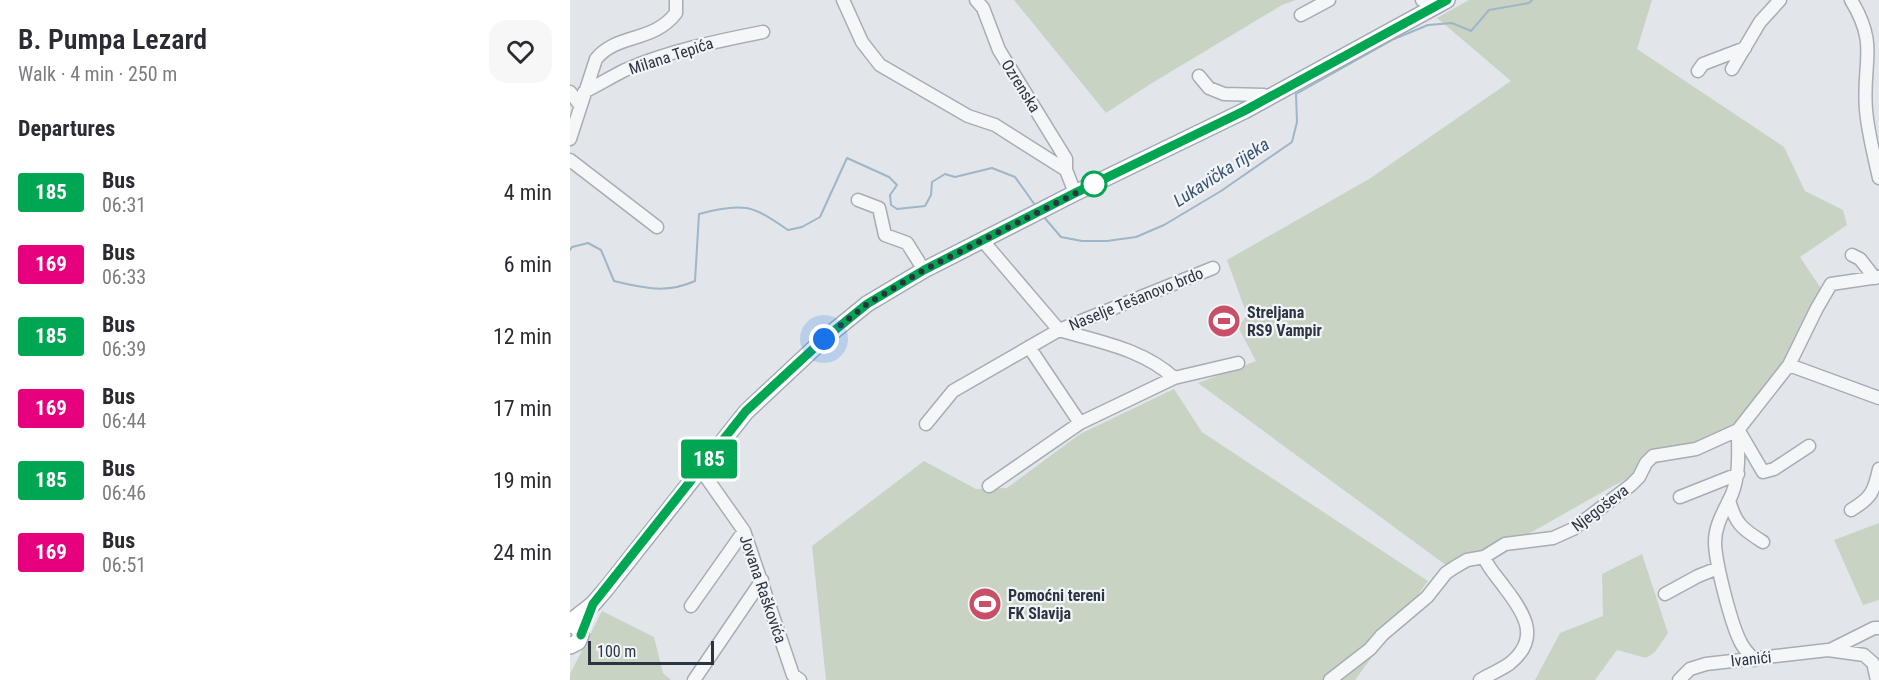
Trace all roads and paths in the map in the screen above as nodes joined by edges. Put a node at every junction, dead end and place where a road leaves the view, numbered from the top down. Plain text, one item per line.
1 (676, 0) edge
2 (843, 0) edge
3 (976, 0) edge
4 (1329, 0) edge
5 (1780, 0) edge
6 (1851, 0) edge
7 (1434, 2) edge
8 (1301, 15) dead end
9 (763, 32) dead end
10 (1745, 48) junction
11 (1732, 69) dead end
12 (1698, 71) dead end
13 (1199, 76) dead end
14 (570, 92) edge
15 (1270, 97) junction
16 (582, 98) junction
17 (570, 140) edge
18 (570, 160) edge
19 (1066, 170) junction
20 (1879, 178) edge
21 (1075, 193) junction
22 (858, 200) dead end
23 (657, 227) dead end
24 (983, 241) junction
25 (1852, 255) dead end
26 (1213, 268) dead end
27 (924, 270) junction
28 (1877, 278) edge
29 (1059, 330) junction
30 (1029, 347) junction
31 (1238, 363) dead end
32 (1789, 365) junction
33 (1174, 378) junction
34 (1879, 398) edge
35 (1080, 423) junction
36 (926, 424) dead end
37 (1738, 430) junction
38 (1809, 446) dead end
39 (1879, 469) edge
40 (701, 470) junction
41 (1738, 474) junction
42 (989, 486) dead end
43 (1680, 497) dead end
44 (1728, 500) junction
45 (1851, 510) dead end
46 (744, 531) junction
47 (1762, 542) dead end
48 (1484, 557) junction
49 (1718, 568) junction
50 (762, 580) junction
51 (1665, 594) dead end
52 (691, 606) dead end
53 (1879, 628) edge
54 (572, 638) edge
55 (1828, 650) junction
56 (1754, 660) junction
57 (1693, 675) edge
58 (694, 680) edge
59 (800, 680) edge
60 (1330, 680) edge
61 (1480, 680) edge
62 (1679, 680) edge
63 (1877, 680) edge

1 - 16 street, Milana Tepića
2 - 19 street
3 - 19 street, Ozrenska
4 - 8 street
5 - 10 street
6 - 20 street
7 - 15 main road
9 - 16 street, Milana Tepića
10 - 11 street
10 - 12 street
13 - 15 street
14 - 16 street
15 - 21 main road
16 - 17 street, Milana Tepića
18 - 23 street
19 - 21 street, Ozrenska
21 - 24 main road
22 - 27 street
24 - 27 main road
24 - 29 street, Naselje Tešanovo brdo
25 - 28 street
26 - 29 street, Naselje Tešanovo brdo
27 - 40 main road
28 - 32 street, Njegoševa
29 - 30 street, Naselje Tešanovo brdo
29 - 33 street, Naselje Tešanovo brdo
30 - 35 street
30 - 36 street, Naselje Tešanovo brdo
31 - 33 street
32 - 34 street
32 - 37 street, Njegoševa
33 - 35 street
35 - 42 street
37 - 38 street
37 - 41 street
37 - 48 street, Njegoševa
39 - 45 street
40 - 46 street, Jovana Raškovića
40 - 54 main road
41 - 43 street
41 - 44 street
44 - 47 street
44 - 49 street
46 - 50 street, Jovana Raškovića
46 - 52 street
48 - 60 street, Njegoševa
48 - 61 street
49 - 51 street
49 - 56 street
50 - 58 street
50 - 59 street, Jovana Raškovića
53 - 55 street, Ivanići
55 - 56 street, Ivanići
55 - 63 street, Ivanići
56 - 57 street, Ivanići
57 - 62 street, Ivanići

